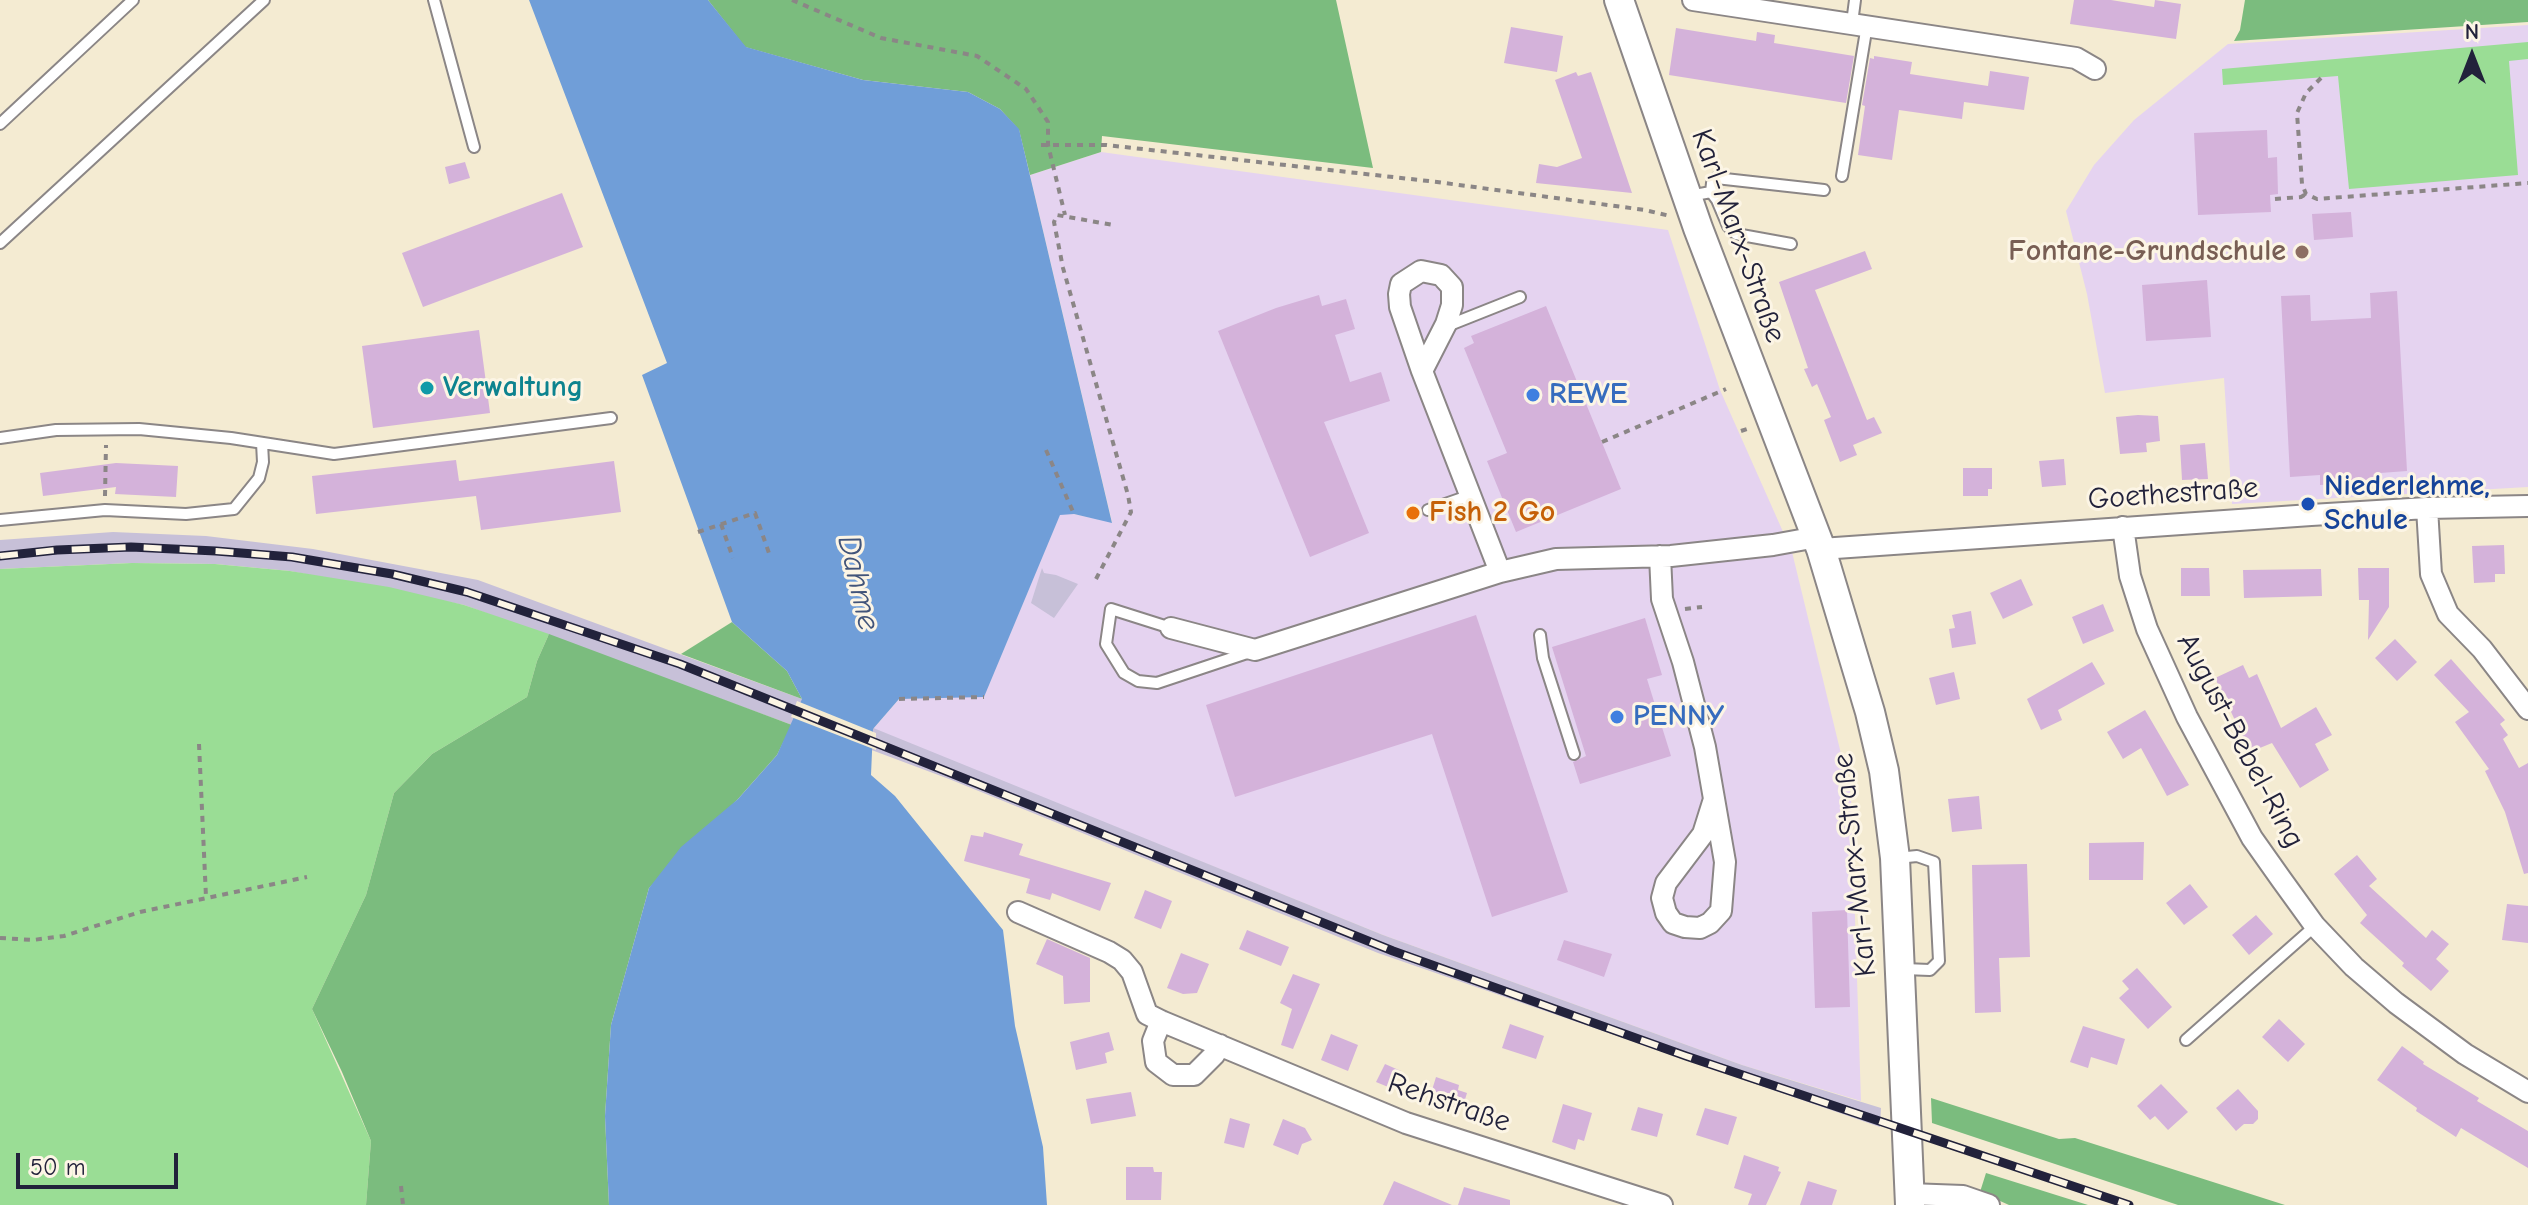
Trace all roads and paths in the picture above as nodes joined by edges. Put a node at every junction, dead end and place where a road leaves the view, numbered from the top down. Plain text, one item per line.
1 (133, 0) edge
2 (264, 0) edge
3 (434, 0) edge
4 (792, 0) edge
5 (1619, 0) edge
6 (1693, 0) edge
7 (1855, 0) edge
8 (1731, 3) edge
9 (1859, 24) junction
10 (2095, 69) dead end
11 (2321, 78) dead end
12 (0, 124) edge
13 (1041, 145) dead end
14 (1048, 145) junction
15 (474, 147) dead end
16 (1842, 176) dead end
17 (2528, 183) edge
18 (1824, 190) dead end
19 (2306, 194) junction
20 (2275, 199) dead end
21 (1689, 201) junction
22 (1065, 215) junction
23 (1113, 225) dead end
24 (0, 243) edge
25 (1791, 244) dead end
26 (1520, 297) dead end
27 (1445, 326) junction
28 (1422, 371) junction
29 (1726, 389) dead end
30 (611, 418) dead end
31 (105, 429) junction
32 (0, 438) edge
33 (1602, 442) dead end
34 (262, 443) junction
35 (1046, 450) dead end
36 (1471, 495) junction
37 (2528, 506) edge
38 (2427, 508) junction
39 (105, 510) junction
40 (1428, 510) dead end
41 (1074, 514) dead end
42 (0, 520) edge
43 (721, 524) junction
44 (2123, 527) junction
45 (698, 532) dead end
46 (1819, 543) junction
47 (770, 556) dead end
48 (1660, 556) junction
49 (733, 558) dead end
50 (1500, 572) junction
51 (1096, 579) dead end
52 (1171, 628) joint
53 (1540, 635) dead end
54 (1255, 650) junction
55 (984, 697) dead end
56 (899, 699) dead end
57 (2528, 709) edge
58 (199, 744) dead end
59 (1574, 754) dead end
60 (1714, 799) junction
61 (1895, 858) junction
62 (307, 877) dead end
63 (206, 897) junction
64 (1018, 912) dead end
65 (2315, 926) junction
66 (0, 938) edge
67 (1901, 969) junction
68 (1161, 1021) junction
69 (2186, 1040) dead end
70 (1220, 1045) junction
71 (2528, 1091) edge
72 (401, 1186) dead end
73 (1910, 1200) edge
74 (403, 1205) edge
75 (1662, 1205) edge
76 (1989, 1205) edge

1 - 12 lane
2 - 24 lane
3 - 15 lane
4 - 14 path
5 - 21 street, Karl-Marx-Straße
6 - 8 street
7 - 9 lane
8 - 9 street
9 - 10 street
9 - 16 lane
11 - 19 path
13 - 14 path
14 - 21 path
14 - 22 path
17 - 19 path
18 - 21 lane
19 - 20 path
21 - 25 lane
21 - 46 street, Karl-Marx-Straße
22 - 23 path
22 - 51 path
26 - 27 lane
27 - 28 street
27 - 28 street
28 - 36 street
29 - 33 path
30 - 34 lane
31 - 32 lane
31 - 34 lane
31 - 39 path
34 - 39 lane
35 - 41 path
36 - 40 lane
36 - 50 street
37 - 38 street, Goethestraße
38 - 44 street, Goethestraße
38 - 57 street
39 - 42 lane
43 - 45 path
43 - 47 path
43 - 49 path
44 - 46 street, Goethestraße
44 - 65 street, August-Bebel-Ring
46 - 48 street
46 - 61 street, Karl-Marx-Straße
48 - 50 street
48 - 60 street
50 - 54 street
52 - 54 street
52 - 54 lane
53 - 59 lane
55 - 56 path
58 - 63 path
60 - 60 street
61 - 67 street, Karl-Marx-Straße
61 - 67 lane
62 - 63 path
63 - 66 path
64 - 68 street
65 - 69 lane
65 - 71 street, August-Bebel-Ring
67 - 73 street, Karl-Marx-Straße
68 - 70 street, Rehstraße
68 - 70 street
70 - 75 street, Rehstraße
72 - 74 path
73 - 76 street

